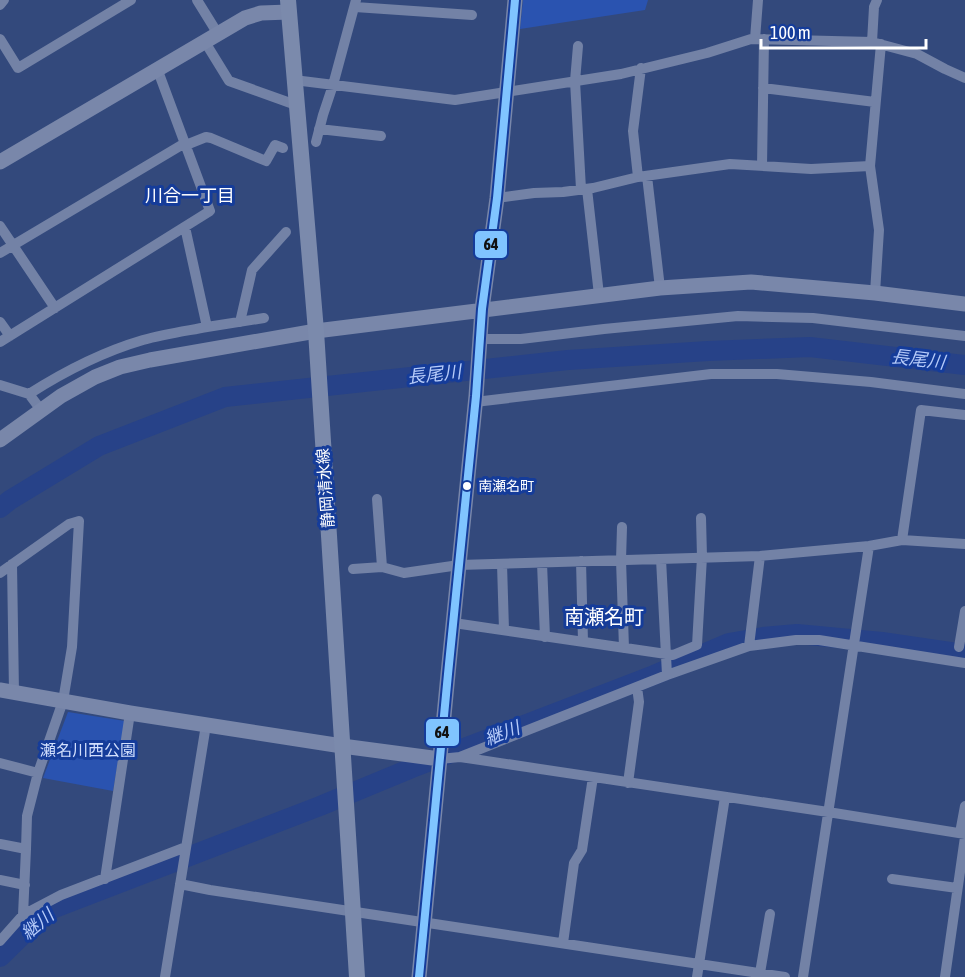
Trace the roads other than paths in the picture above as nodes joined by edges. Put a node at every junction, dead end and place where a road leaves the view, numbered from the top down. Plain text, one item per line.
1 (4, 0) edge
2 (131, 0) edge
3 (197, 0) edge
4 (515, 0) edge
5 (758, 0) edge
6 (877, 0) edge
7 (356, 3) edge
8 (0, 5) edge
9 (289, 6) edge
10 (472, 15) dead end
11 (218, 34) junction
12 (0, 39) edge
13 (760, 39) junction
14 (205, 42) junction
15 (876, 43) junction
16 (578, 46) dead end
17 (641, 68) junction
18 (158, 71) junction
19 (965, 78) edge
20 (294, 80) junction
21 (575, 81) junction
22 (333, 85) junction
23 (763, 88) junction
24 (506, 93) junction
25 (875, 102) junction
26 (296, 105) junction
27 (319, 129) junction
28 (381, 136) dead end
29 (316, 142) dead end
30 (186, 144) junction
31 (284, 148) dead end
32 (0, 162) edge
33 (762, 166) junction
34 (870, 166) junction
35 (643, 176) junction
36 (584, 189) junction
37 (497, 198) junction
38 (0, 226) edge
39 (185, 226) junction
40 (286, 232) dead end
41 (12, 245) junction
42 (0, 253) edge
43 (660, 288) junction
44 (875, 293) junction
45 (599, 295) junction
46 (965, 304) edge
47 (55, 308) junction
48 (482, 309) junction
49 (264, 318) dead end
50 (0, 322) edge
51 (240, 322) junction
52 (207, 327) junction
53 (316, 331) junction
54 (965, 336) edge
55 (5, 339) edge
56 (480, 342) junction
57 (0, 385) edge
58 (29, 394) junction
59 (965, 394) edge
60 (475, 399) junction
61 (41, 410) junction
62 (965, 415) edge
63 (0, 440) edge
64 (377, 499) dead end
65 (701, 518) dead end
66 (622, 527) dead end
67 (902, 540) junction
68 (965, 542) edge
69 (869, 546) junction
70 (760, 556) junction
71 (702, 557) junction
72 (661, 559) junction
73 (621, 560) junction
74 (581, 561) junction
75 (542, 563) junction
76 (12, 564) junction
77 (502, 564) junction
78 (459, 565) junction
79 (382, 567) junction
80 (352, 569) dead end
81 (0, 573) edge
82 (965, 611) edge
83 (454, 623) junction
84 (504, 630) junction
85 (545, 636) junction
86 (584, 642) junction
87 (854, 645) junction
88 (749, 646) junction
89 (959, 646) dead end
90 (624, 648) junction
91 (665, 654) junction
92 (965, 663) edge
93 (667, 675) junction
94 (637, 687) junction
95 (7, 691) edge
96 (63, 700) junction
97 (130, 713) junction
98 (206, 725) junction
99 (342, 746) junction
100 (460, 757) junction
101 (440, 759) junction
102 (0, 763) edge
103 (38, 773) junction
104 (593, 777) junction
105 (628, 783) junction
106 (725, 797) junction
107 (965, 806) edge
108 (828, 812) junction
109 (963, 835) edge
110 (0, 844) edge
111 (186, 848) junction
112 (26, 849) junction
113 (105, 879) junction
114 (892, 879) dead end
115 (0, 880) edge
116 (180, 884) junction
117 (24, 885) junction
118 (957, 888) junction
119 (354, 911) junction
120 (770, 914) dead end
121 (23, 915) junction
122 (425, 922) junction
123 (0, 941) edge
124 (563, 943) junction
125 (699, 964) junction
126 (760, 973) junction
127 (165, 977) edge
128 (357, 977) edge
129 (419, 977) edge
130 (697, 977) edge
131 (785, 977) edge
132 (803, 977) edge
133 (945, 977) edge

1 - 8 street
2 - 12 street
3 - 11 street
4 - 24 street
5 - 13 street
6 - 15 street
7 - 10 street
7 - 22 street
9 - 11 street
9 - 20 main road, 静岡清水線
11 - 14 street
13 - 15 street
13 - 17 street
13 - 23 street
14 - 18 street
14 - 26 street
15 - 19 street
15 - 25 street
16 - 21 street
17 - 21 street
17 - 35 street
18 - 30 street
18 - 32 street
20 - 22 street
20 - 26 main road, 静岡清水線
21 - 24 street
21 - 36 street
22 - 24 street
22 - 27 street
23 - 25 street
23 - 33 street
24 - 37 street
25 - 34 street
26 - 53 main road, 静岡清水線
27 - 28 street
27 - 29 street
30 - 31 street
30 - 39 street
30 - 41 street
33 - 34 street
33 - 35 street
34 - 44 street
35 - 36 street
35 - 43 street
36 - 37 street
36 - 45 street
37 - 48 street
38 - 41 street
39 - 47 street
39 - 52 street
40 - 51 street
41 - 42 street
41 - 47 street
43 - 44 street
43 - 45 street
44 - 46 street
45 - 48 street
47 - 55 street
48 - 53 street
48 - 56 street
49 - 51 street
50 - 55 street
51 - 52 street
52 - 58 street
53 - 61 street
53 - 99 main road, 静岡清水線
54 - 56 street
56 - 60 street
57 - 58 street
58 - 61 street
59 - 60 street
60 - 78 street
61 - 63 street
62 - 67 street
64 - 79 street
65 - 71 street
66 - 73 street
67 - 68 street
67 - 69 street
69 - 70 street
69 - 87 street
70 - 71 street
70 - 88 street
71 - 72 street
71 - 91 street
72 - 73 street
72 - 91 street
73 - 74 street
73 - 90 street
74 - 75 street
74 - 86 street
75 - 77 street
75 - 85 street
76 - 81 street
76 - 95 street
76 - 96 street
77 - 78 street
77 - 84 street
78 - 79 street
78 - 83 street
79 - 80 street
82 - 89 street
83 - 84 street
83 - 101 street
84 - 85 street
85 - 86 street
86 - 90 street
87 - 88 street
87 - 92 street
87 - 108 street
88 - 93 street
90 - 91 street
91 - 93 street
93 - 94 street
94 - 100 street
94 - 105 street
95 - 96 street
96 - 97 street
96 - 103 street
97 - 98 street
97 - 113 street
98 - 99 street
98 - 111 street
99 - 101 street
99 - 119 main road, 静岡清水線
100 - 101 street
100 - 104 street
101 - 122 street
102 - 103 street
103 - 112 street
104 - 105 street
104 - 124 street
105 - 106 street
106 - 108 street
106 - 125 street
107 - 109 street
108 - 109 street
108 - 132 street
109 - 118 street
110 - 112 street
111 - 113 street
111 - 116 street
112 - 117 street
113 - 121 street
114 - 118 street
115 - 117 street
116 - 119 street
116 - 127 street
117 - 121 street
118 - 133 street
119 - 122 street
119 - 128 main road, 静岡清水線
120 - 126 street
121 - 123 street
122 - 124 street
122 - 129 street
124 - 125 street
125 - 126 street
125 - 130 street
126 - 131 street

